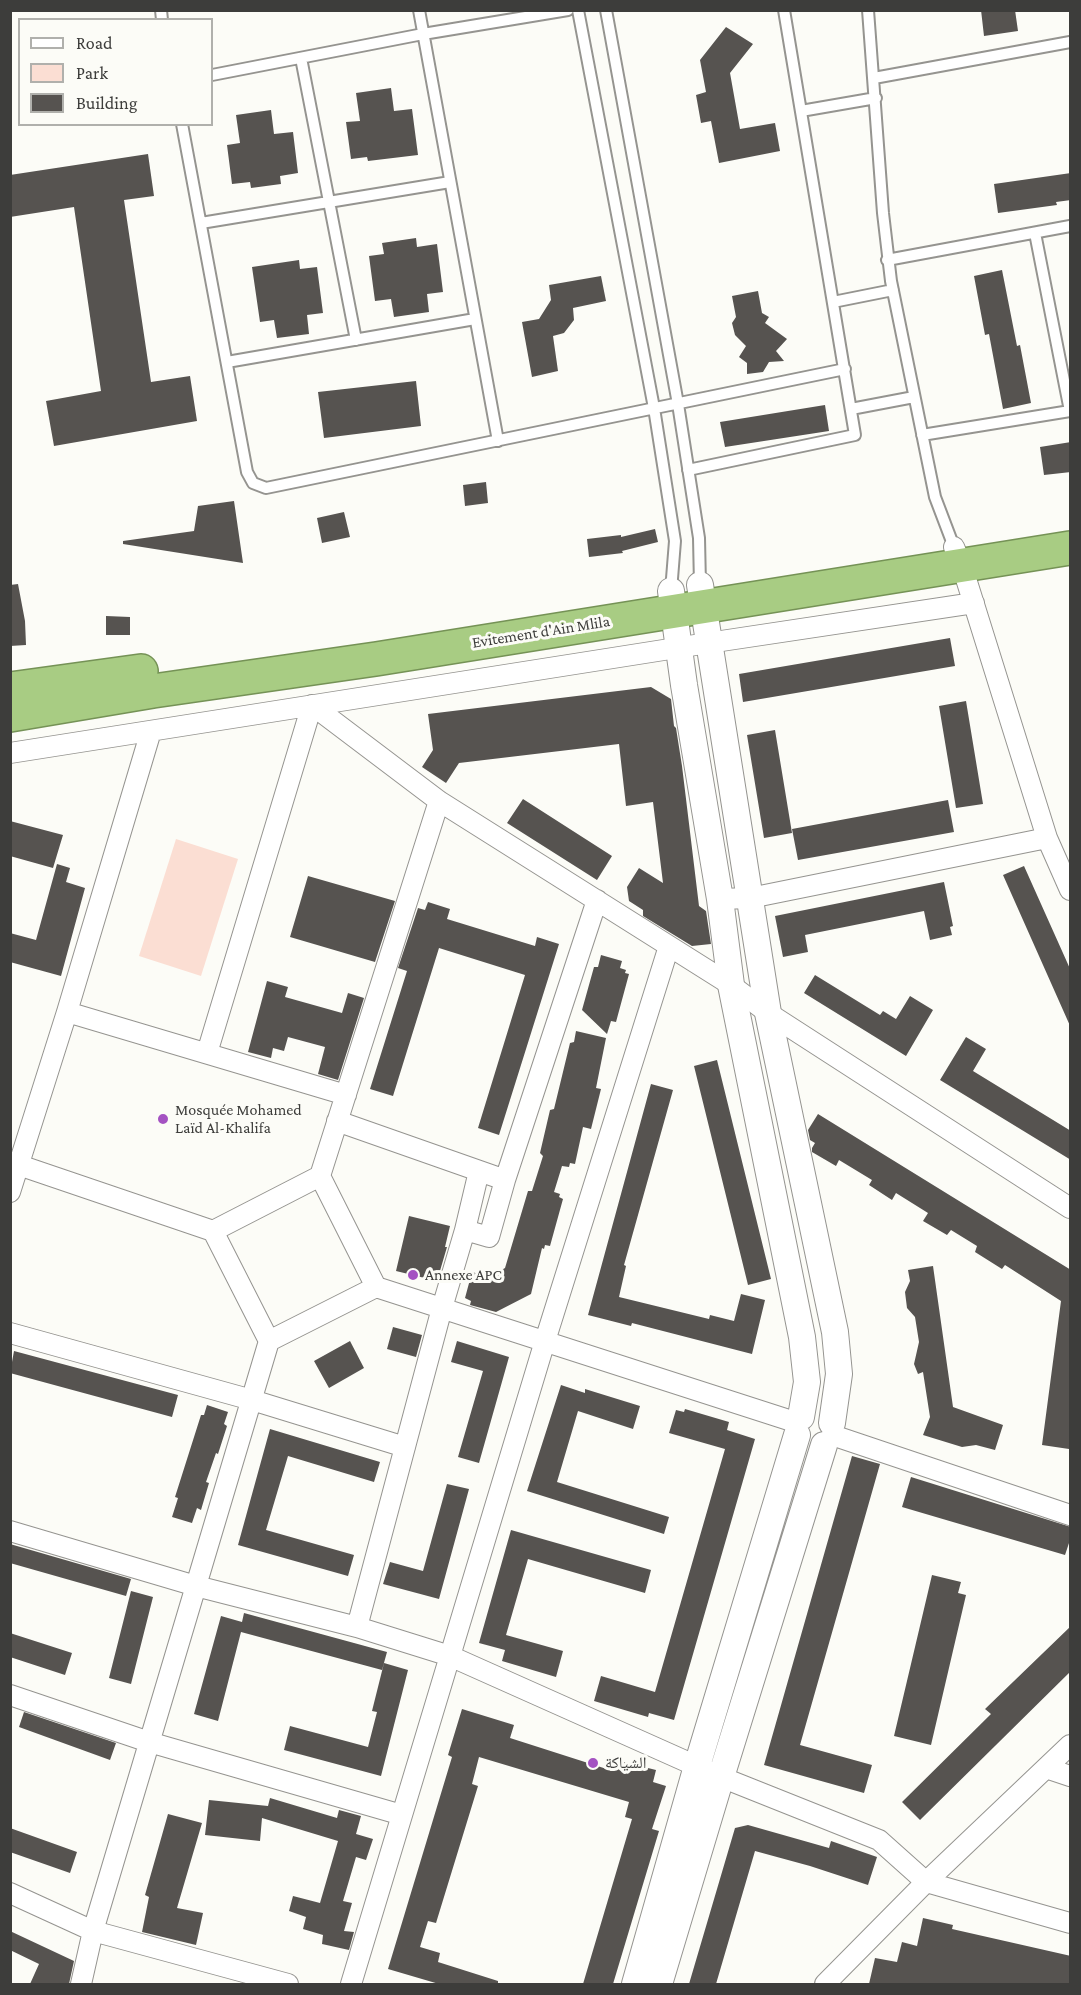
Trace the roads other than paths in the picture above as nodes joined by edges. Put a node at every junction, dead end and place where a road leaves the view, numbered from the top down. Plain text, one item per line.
1 (418, 10) edge
2 (568, 10) edge
3 (578, 10) edge
4 (606, 10) edge
5 (784, 10) edge
6 (868, 10) edge
7 (423, 34) junction
8 (1071, 42) edge
9 (301, 58) junction
10 (213, 75) edge
11 (874, 78) junction
12 (876, 98) junction
13 (801, 111) junction
14 (182, 126) edge
15 (450, 182) junction
16 (329, 201) junction
17 (201, 223) junction
18 (1071, 226) edge
19 (1035, 233) junction
20 (887, 260) junction
21 (892, 290) junction
22 (833, 302) junction
23 (475, 319) junction
24 (356, 340) junction
25 (227, 362) junction
26 (845, 369) junction
27 (915, 398) junction
28 (678, 404) junction
29 (654, 408) junction
30 (851, 409) junction
31 (1070, 411) edge
32 (922, 435) junction
33 (498, 441) junction
34 (688, 470) junction
35 (1071, 527) edge
36 (1071, 548) edge
37 (958, 556) junction
38 (687, 598) junction
39 (974, 603) junction
40 (708, 643) junction
41 (680, 648) junction
42 (10, 689) edge
43 (312, 705) junction
44 (10, 715) edge
45 (151, 731) junction
46 (10, 753) edge
47 (439, 801) junction
48 (1047, 838) junction
49 (1071, 890) edge
50 (750, 898) junction
51 (720, 899) junction
52 (597, 900) junction
53 (669, 946) junction
54 (731, 985) junction
55 (67, 1012) junction
56 (768, 1013) junction
57 (207, 1053) junction
58 (346, 1095) junction
59 (337, 1121) junction
60 (14, 1164) edge
61 (479, 1171) junction
62 (320, 1176) junction
63 (505, 1180) junction
64 (10, 1192) edge
65 (1071, 1208) edge
66 (465, 1230) junction
67 (213, 1231) junction
68 (376, 1287) junction
69 (442, 1308) junction
70 (10, 1333) edge
71 (269, 1341) junction
72 (545, 1341) junction
73 (252, 1400) junction
74 (799, 1425) junction
75 (829, 1434) junction
76 (405, 1447) junction
77 (1071, 1515) edge
78 (10, 1531) edge
79 (196, 1586) junction
80 (357, 1627) junction
81 (450, 1656) junction
82 (10, 1695) edge
83 (150, 1742) junction
84 (1071, 1745) edge
85 (697, 1766) junction
86 (1047, 1767) junction
87 (1071, 1776) edge
88 (721, 1777) junction
89 (402, 1815) junction
90 (926, 1882) junction
91 (10, 1893) edge
92 (1071, 1923) edge
93 (93, 1931) junction
94 (81, 1984) edge
95 (288, 1984) edge
96 (351, 1984) edge
97 (635, 1984) edge
98 (659, 1984) edge
99 (825, 1984) edge

1 - 7 lane
2 - 7 lane
3 - 29 lane
4 - 28 lane
5 - 13 lane
6 - 11 lane
7 - 9 lane
7 - 15 lane
8 - 11 lane
9 - 10 lane
9 - 16 lane
11 - 12 lane
12 - 13 lane
12 - 20 lane
13 - 22 lane
14 - 17 lane
15 - 16 lane
15 - 23 lane
16 - 17 lane
16 - 24 lane
17 - 25 lane
18 - 19 lane
19 - 20 lane
19 - 31 lane
20 - 21 lane
21 - 22 lane
21 - 27 lane
22 - 26 lane
23 - 24 lane
23 - 33 lane
24 - 25 lane
25 - 33 lane
26 - 28 lane
26 - 30 lane
27 - 30 lane
27 - 32 lane
28 - 29 lane
28 - 34 lane
29 - 33 lane
29 - 38 lane
30 - 34 lane
31 - 32 lane
32 - 37 lane
34 - 38 lane
35 - 37 highway, Evitement d'Ain Mlila
36 - 37 highway, Evitement d'Ain Mlila
37 - 38 highway, Evitement d'Ain Mlila
37 - 39 street
38 - 40 street
38 - 41 street
38 - 42 highway, Evitement d'Ain Mlila
38 - 44 highway, Evitement d'Ain Mlila
39 - 40 street
39 - 48 street
40 - 41 street
40 - 50 street
41 - 43 street
41 - 51 street
43 - 45 street
43 - 47 street
43 - 57 street
45 - 46 street
45 - 55 street
47 - 52 street
47 - 58 street
48 - 49 street
48 - 50 street
50 - 51 street
50 - 56 street
51 - 54 street
52 - 53 street
52 - 63 street
53 - 54 street
53 - 72 street
54 - 56 street
54 - 74 street
55 - 57 street
55 - 60 street
56 - 65 street
56 - 75 street
57 - 58 street
58 - 59 street
59 - 61 street
59 - 62 street
60 - 64 street
60 - 67 street
61 - 63 street
61 - 66 street
62 - 67 street
62 - 68 street
63 - 66 street
66 - 69 street
67 - 71 street
68 - 69 street
68 - 71 street
69 - 72 street
69 - 76 street
70 - 73 street
71 - 73 street
72 - 74 street
72 - 81 street
73 - 76 street
73 - 79 street
74 - 75 street
74 - 85 street
75 - 77 street
75 - 88 street
76 - 80 street
78 - 79 street
79 - 80 street
79 - 83 street
80 - 81 street
81 - 85 street
81 - 89 street
82 - 83 street
83 - 89 street
83 - 93 street
84 - 86 street
85 - 88 street
85 - 97 street
86 - 87 street
86 - 90 street
88 - 90 street
88 - 98 street
89 - 96 street
90 - 92 street
90 - 99 street
91 - 93 street
93 - 94 street
93 - 95 street

